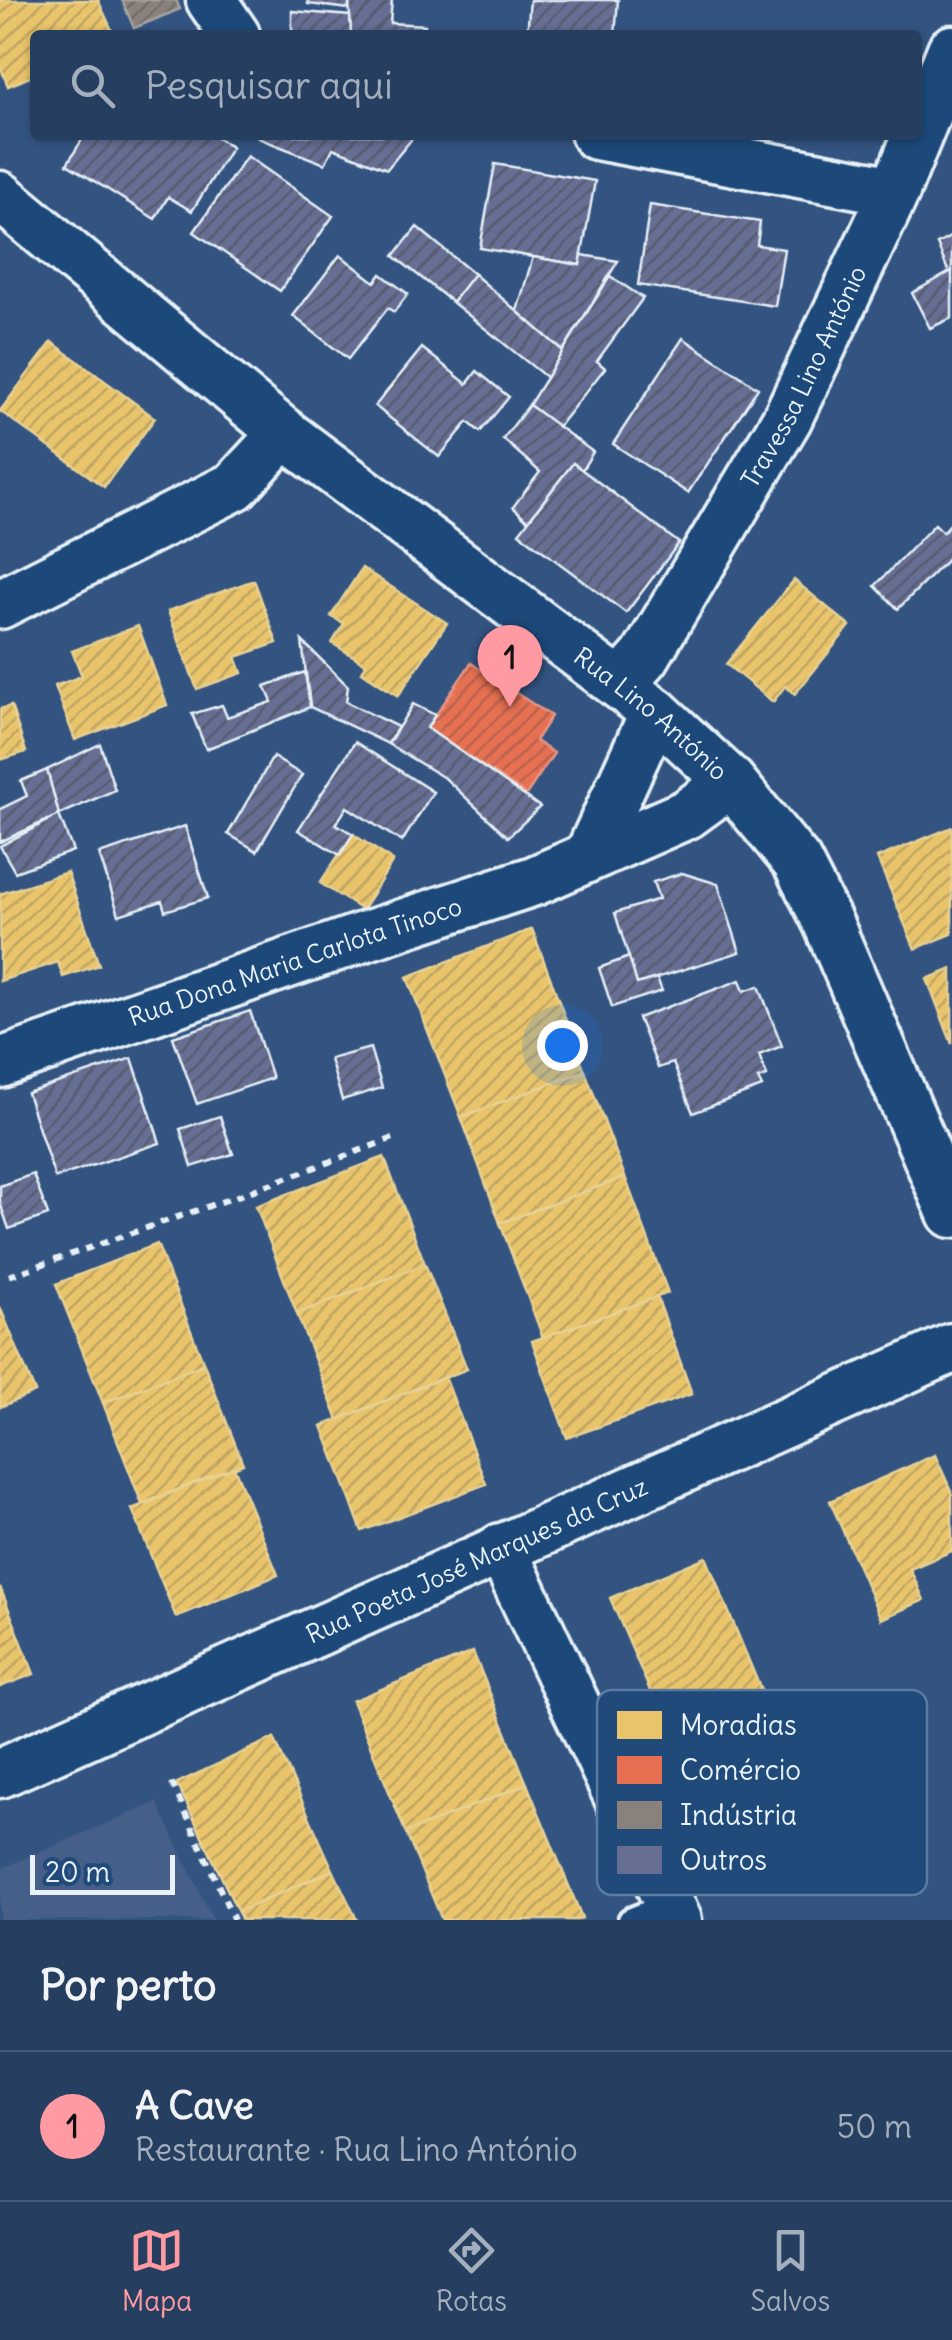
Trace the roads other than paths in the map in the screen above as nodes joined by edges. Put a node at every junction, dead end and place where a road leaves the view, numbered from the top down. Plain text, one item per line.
1 (211, 0) edge
2 (232, 30) edge
3 (952, 50) edge
4 (922, 124) edge
5 (623, 140) edge
6 (916, 140) edge
7 (895, 191) junction
8 (0, 196) edge
9 (284, 433) junction
10 (0, 604) edge
11 (637, 698) junction
12 (731, 782) junction
13 (589, 856) junction
14 (0, 1063) edge
15 (952, 1213) edge
16 (952, 1348) edge
17 (501, 1548) junction
18 (597, 1771) edge
19 (0, 1773) edge

1 - 2 street
3 - 4 street, Travessa Lino António
5 - 7 street
6 - 7 street, Travessa Lino António
7 - 11 street, Travessa Lino António
8 - 9 street, Rua Lino António
9 - 10 street
9 - 11 street, Rua Lino António
11 - 12 street, Rua Lino António
11 - 13 street, Travessa Lino António
12 - 13 street, Rua Dona Maria Carlota Tinoco
12 - 15 street, Rua Lino António
13 - 14 street, Rua Dona Maria Carlota Tinoco
16 - 17 street, Rua Poeta José Marques da Cruz
17 - 18 street
17 - 19 street, Rua Poeta José Marques da Cruz

